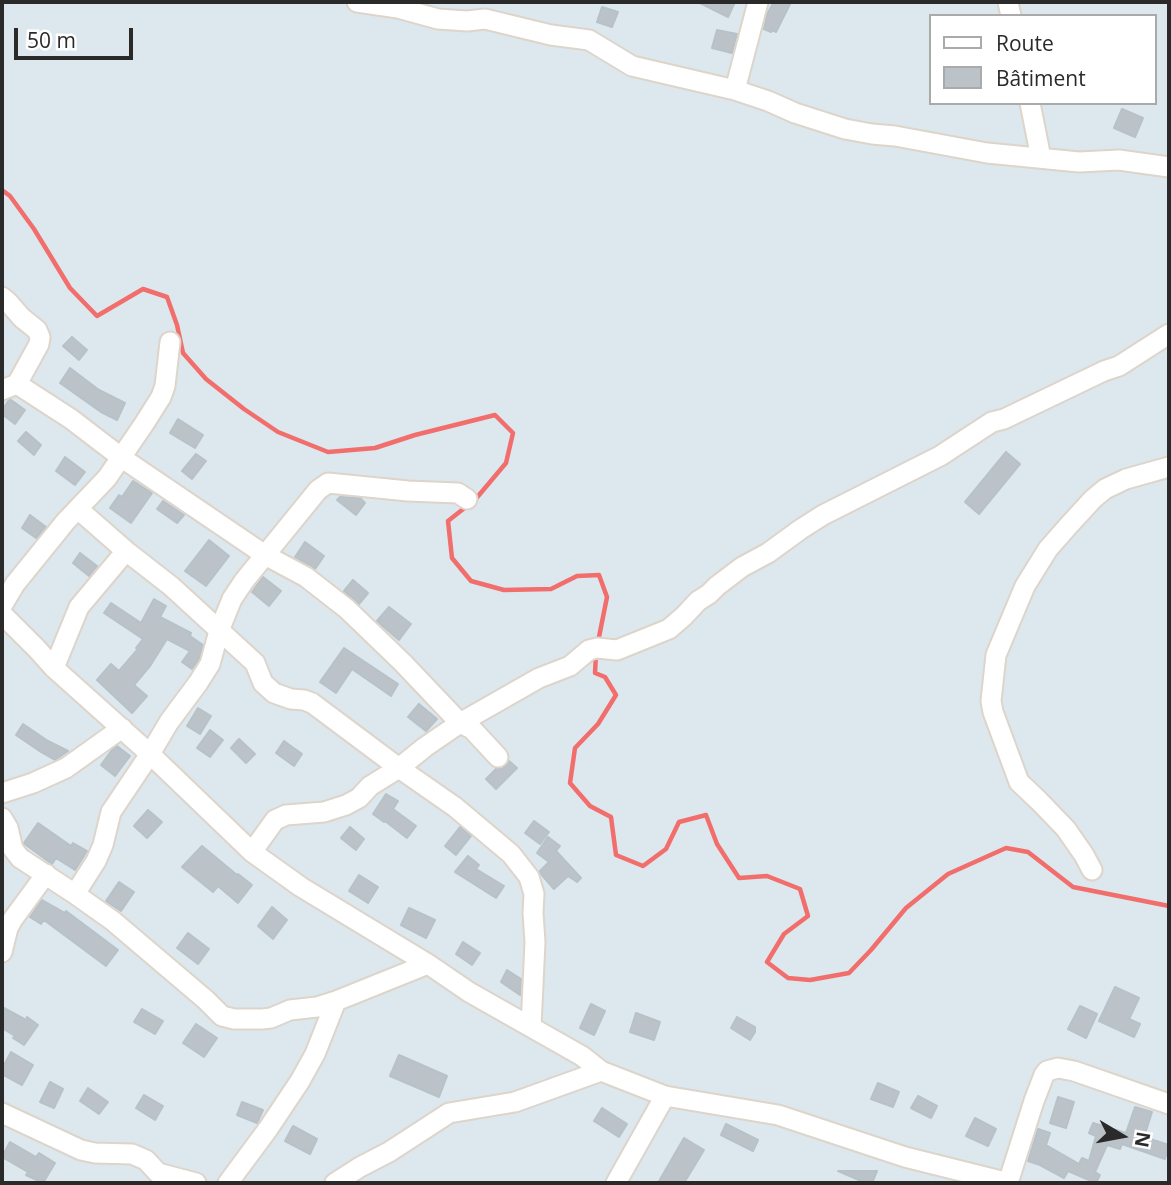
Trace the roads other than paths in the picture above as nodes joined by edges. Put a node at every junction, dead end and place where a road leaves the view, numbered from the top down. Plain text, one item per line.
1 (357, 2) edge
2 (758, 2) edge
3 (399, 5) edge
4 (735, 90) junction
5 (1030, 105) edge
6 (1041, 158) junction
7 (1169, 167) edge
8 (2, 298) edge
9 (1169, 334) edge
10 (170, 342) dead end
11 (9, 387) edge
12 (122, 458) junction
13 (1169, 467) edge
14 (467, 499) dead end
15 (78, 509) junction
16 (126, 551) junction
17 (265, 555) junction
18 (2, 606) edge
19 (2, 614) edge
20 (219, 631) junction
21 (54, 668) junction
22 (460, 723) junction
23 (122, 728) junction
24 (149, 754) junction
25 (498, 757) dead end
26 (399, 768) junction
27 (2, 793) edge
28 (2, 818) edge
29 (252, 852) junction
30 (1092, 870) dead end
31 (46, 874) junction
32 (75, 894) junction
33 (2, 952) edge
34 (428, 964) junction
35 (336, 1001) junction
36 (531, 1027) junction
37 (601, 1071) junction
38 (665, 1096) junction
39 (1169, 1104) edge
40 (2, 1113) edge
41 (196, 1183) edge
42 (228, 1183) edge
43 (335, 1183) edge
44 (616, 1183) edge
45 (1009, 1183) edge

1 - 3 street
2 - 4 street
3 - 4 street
4 - 6 street
5 - 6 street
6 - 7 street
8 - 11 street
9 - 22 street
10 - 12 street
11 - 12 street
12 - 15 street
12 - 17 street
13 - 30 street
14 - 17 street
15 - 16 street
15 - 18 street
16 - 20 street
16 - 21 street
17 - 20 street
17 - 22 street
19 - 21 street
20 - 24 street
20 - 26 street
21 - 23 street
22 - 25 street
22 - 26 street
23 - 24 street
23 - 27 street
24 - 29 street
24 - 32 street
26 - 29 street
26 - 36 street
28 - 31 street
29 - 34 street
31 - 32 street
31 - 33 street
32 - 35 street
34 - 35 street
34 - 36 street
35 - 42 street
36 - 37 street
37 - 38 street
37 - 43 street
38 - 44 street
38 - 45 street
39 - 45 street
40 - 41 street

